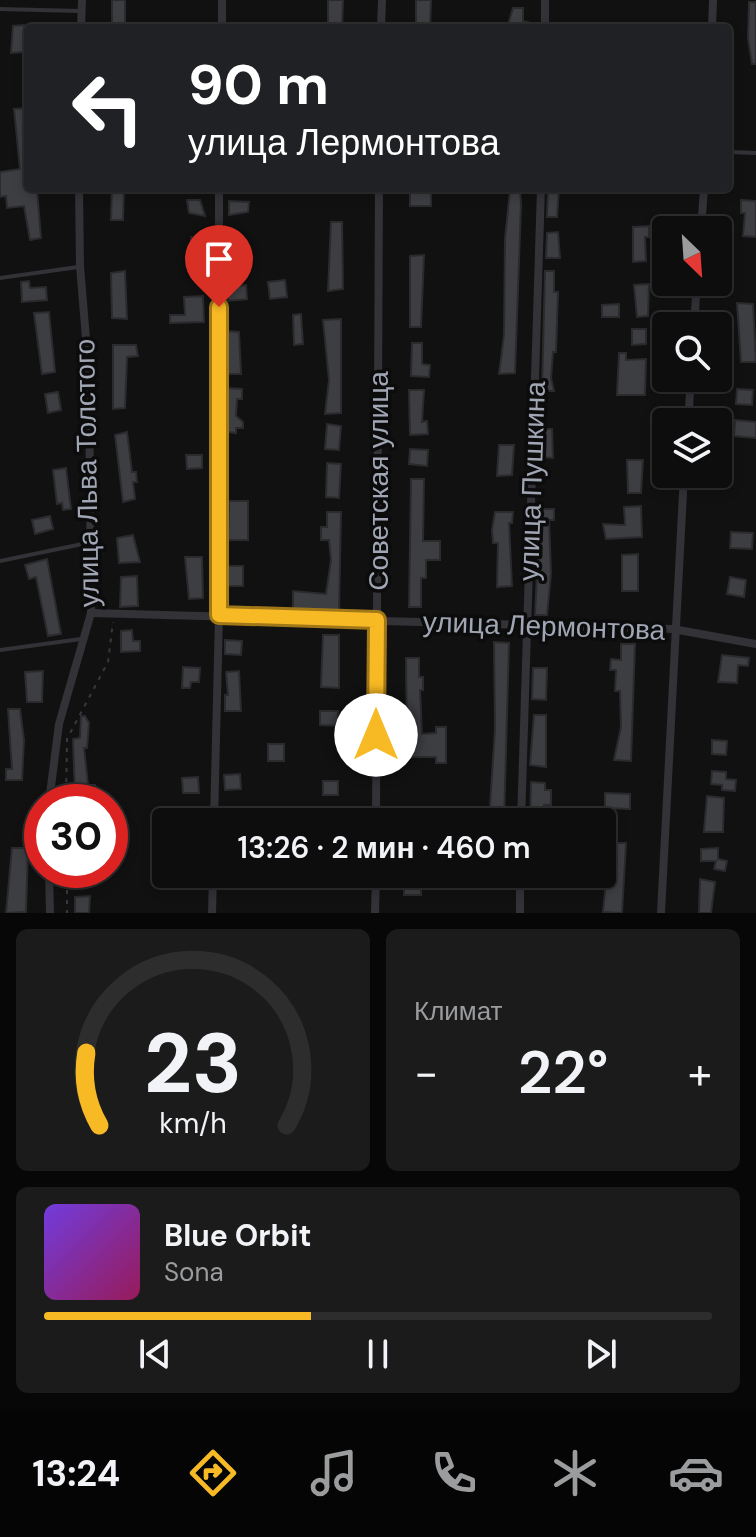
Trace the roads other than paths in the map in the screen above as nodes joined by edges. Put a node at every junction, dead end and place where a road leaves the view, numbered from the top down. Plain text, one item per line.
1 (82, 0) edge
2 (222, 0) edge
3 (382, 0) edge
4 (545, 0) edge
5 (713, 0) edge
6 (0, 9) edge
7 (82, 11) junction
8 (81, 24) edge
9 (222, 24) edge
10 (381, 24) edge
11 (545, 24) edge
12 (712, 24) edge
13 (732, 152) edge
14 (756, 153) edge
15 (79, 192) edge
16 (219, 192) edge
17 (379, 192) edge
18 (541, 192) edge
19 (704, 192) edge
20 (702, 216) edge
21 (80, 266) junction
22 (0, 278) edge
23 (683, 488) edge
24 (92, 542) junction
25 (0, 561) edge
26 (91, 613) junction
27 (219, 615) junction
28 (377, 620) junction
29 (528, 624) junction
30 (673, 629) junction
31 (84, 639) junction
32 (756, 644) edge
33 (0, 650) edge
34 (51, 784) edge
35 (214, 808) edge
36 (376, 808) edge
37 (521, 808) edge
38 (49, 888) edge
39 (213, 888) edge
40 (376, 888) edge
41 (520, 888) edge
42 (50, 913) edge
43 (212, 913) edge
44 (375, 913) edge
45 (520, 913) edge
46 (661, 913) edge

1 - 7 street
2 - 9 street
3 - 10 street
4 - 11 street
5 - 12 street
6 - 7 lane
7 - 8 street
13 - 14 lane
15 - 21 street, улица Льва Толстого
16 - 27 street
17 - 28 street, Советская улица
18 - 29 street, улица Пушкина
19 - 20 street
21 - 22 lane
21 - 24 street, улица Льва Толстого
23 - 30 street
24 - 25 lane
24 - 26 street, улица Льва Толстого
26 - 27 street, улица Лермонтова
26 - 31 street, улица Льва Толстого
27 - 28 street, улица Лермонтова
27 - 35 street
28 - 29 street, улица Лермонтова
28 - 36 street, Советская улица
29 - 30 street, улица Лермонтова
29 - 37 street, улица Пушкина
30 - 32 street, улица Лермонтова
30 - 46 street
31 - 33 lane
31 - 34 street, улица Льва Толстого
38 - 42 street
39 - 43 street
40 - 44 street
41 - 45 street

